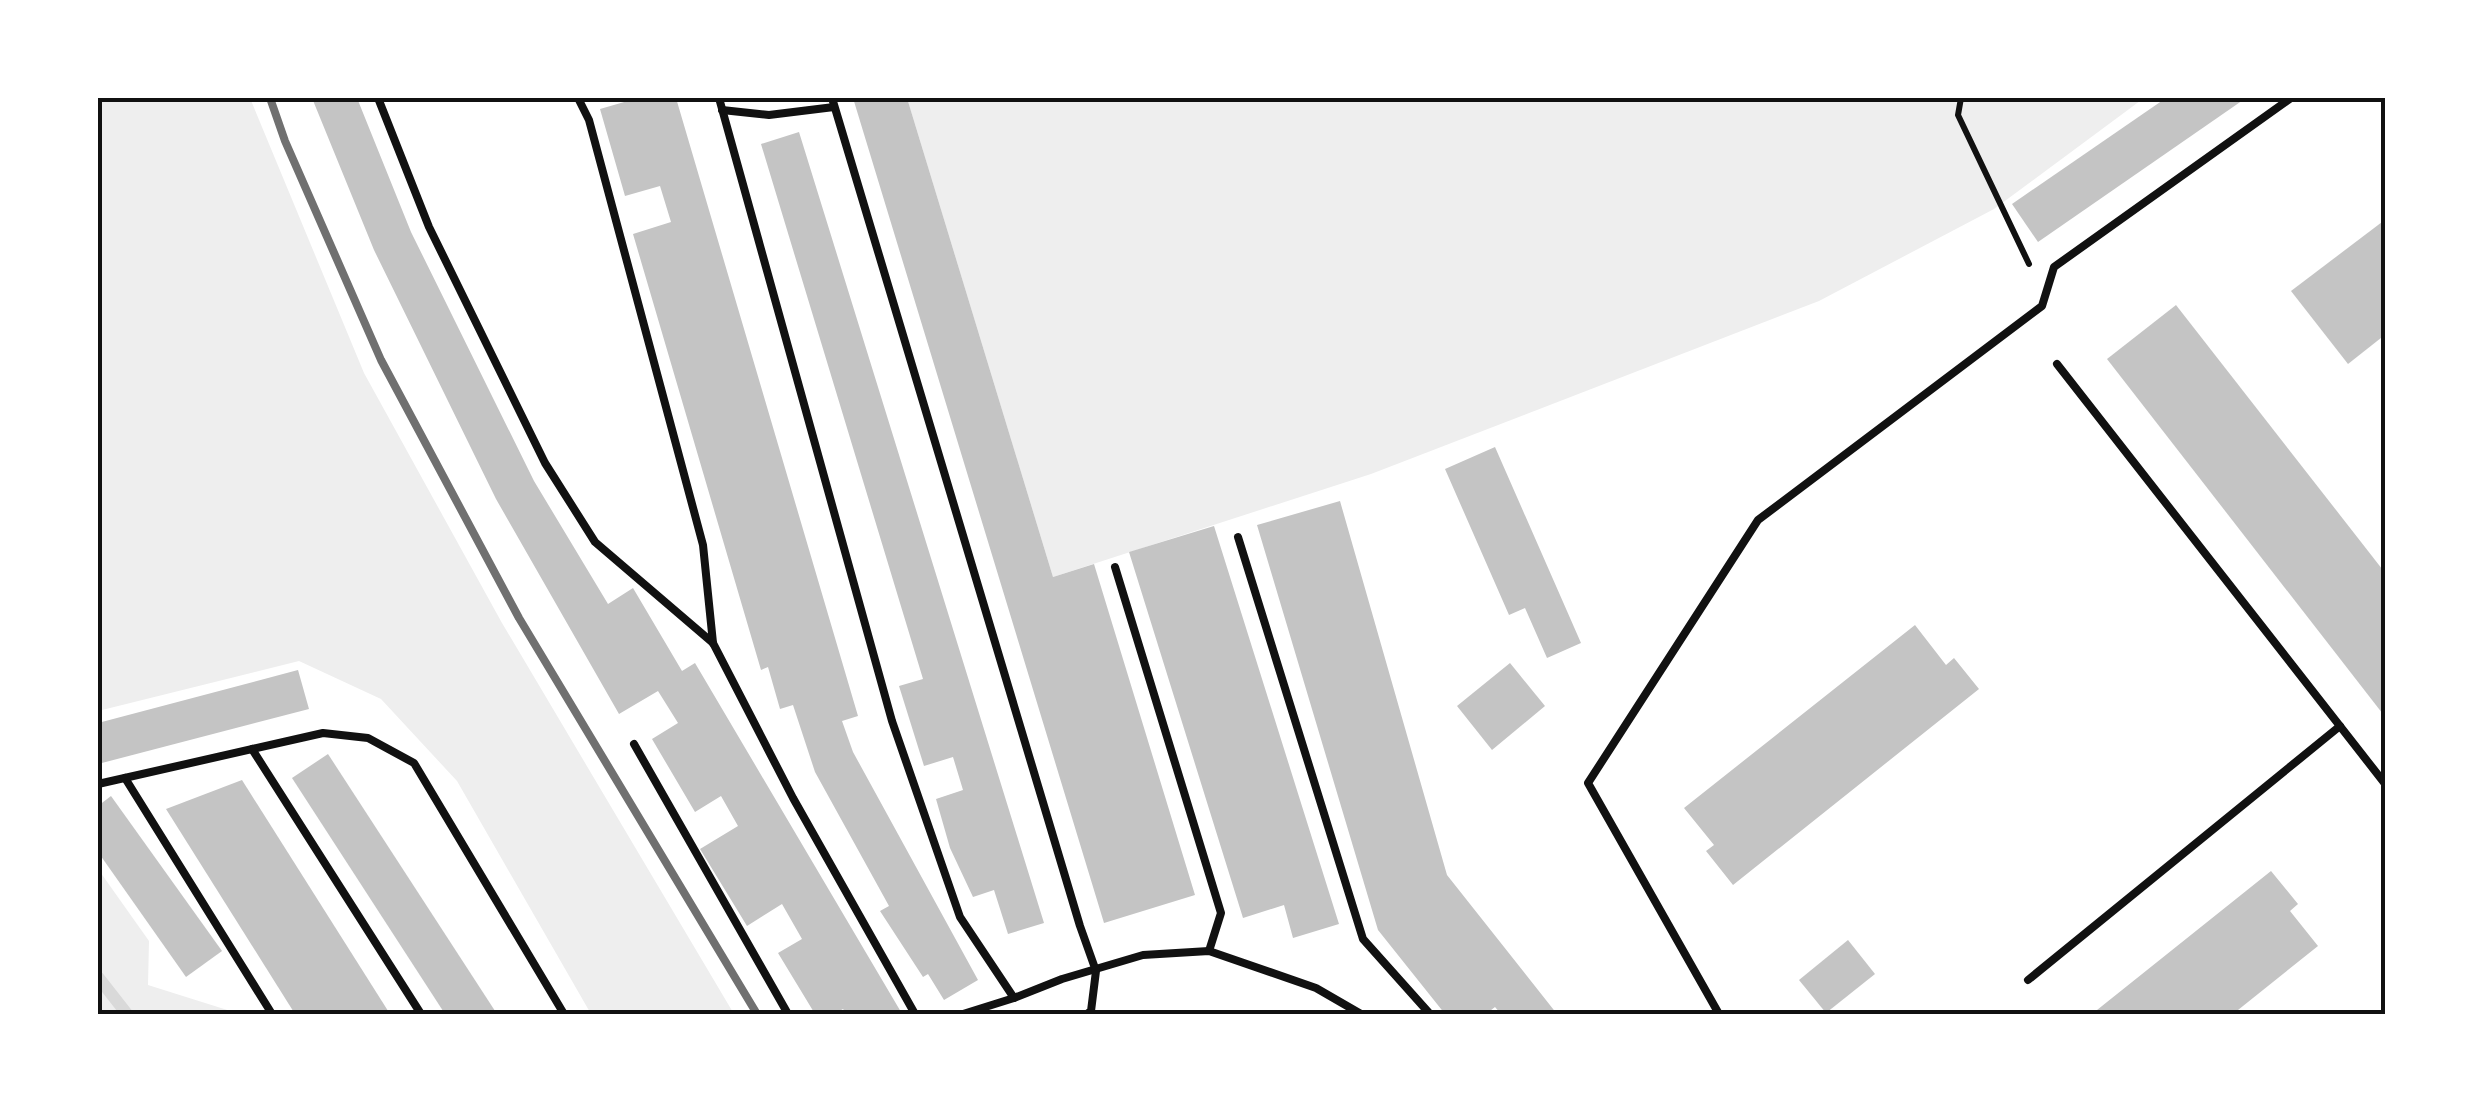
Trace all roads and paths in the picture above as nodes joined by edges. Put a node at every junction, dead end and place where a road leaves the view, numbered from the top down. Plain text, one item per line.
1 (378, 98) edge
2 (578, 98) edge
3 (719, 98) edge
4 (1962, 98) edge
5 (2291, 98) edge
6 (833, 102) edge
7 (722, 110) junction
8 (2044, 296) junction
9 (2057, 364) dead end
10 (1238, 537) dead end
11 (1115, 568) dead end
12 (713, 644) junction
13 (2340, 726) junction
14 (634, 744) dead end
15 (252, 749) junction
16 (125, 778) junction
17 (98, 784) edge
18 (2386, 786) edge
19 (1208, 951) junction
20 (1096, 971) junction
21 (2028, 980) dead end
22 (1014, 998) junction
23 (272, 1014) edge
24 (421, 1014) edge
25 (564, 1014) edge
26 (788, 1014) edge
27 (914, 1014) edge
28 (964, 1014) edge
29 (1087, 1014) edge
30 (1362, 1014) edge
31 (1430, 1014) edge
32 (1719, 1014) edge

1 - 12 lane
2 - 12 lane
3 - 7 lane
4 - 8 path
5 - 8 lane
6 - 7 lane
6 - 20 lane
7 - 22 lane
8 - 32 lane
9 - 13 lane
10 - 31 lane
11 - 19 lane
12 - 27 lane
13 - 18 lane
13 - 21 lane
14 - 26 lane
15 - 16 lane
15 - 24 lane
15 - 25 lane
16 - 17 lane
16 - 23 lane
19 - 20 lane
19 - 30 lane
20 - 22 lane
20 - 29 lane
22 - 28 lane

